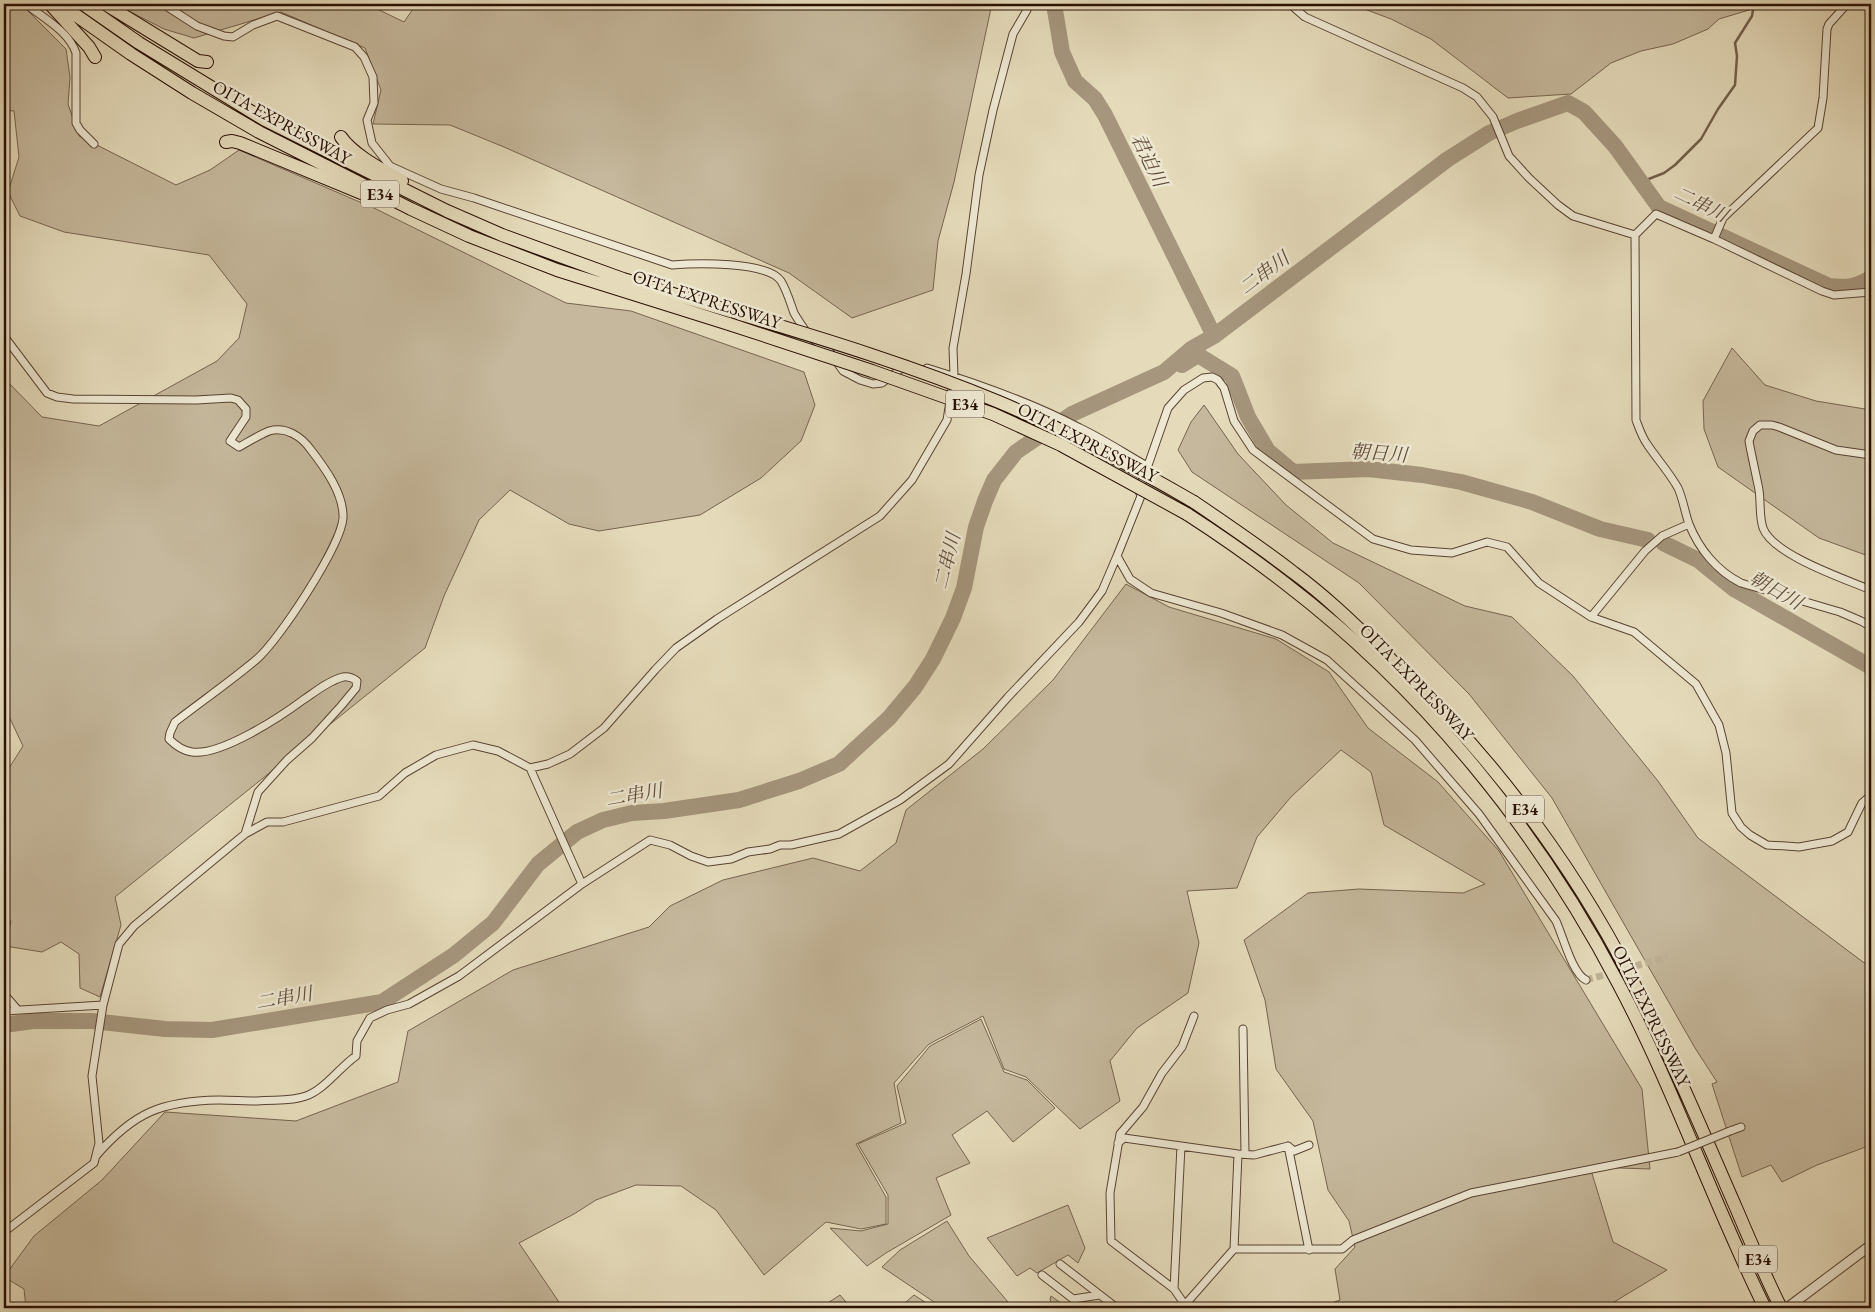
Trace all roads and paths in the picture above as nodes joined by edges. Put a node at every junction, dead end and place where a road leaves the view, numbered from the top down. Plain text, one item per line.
1 (26, 4) edge
2 (50, 4) edge
3 (60, 4) edge
4 (83, 4) edge
5 (105, 4) edge
6 (163, 4) edge
7 (1027, 4) edge
8 (1290, 4) edge
9 (1847, 4) edge
10 (95, 57) dead end
11 (207, 62) dead end
12 (341, 137) dead end
13 (226, 142) dead end
14 (94, 144) dead end
15 (442, 224) junction
16 (502, 235) junction
17 (1636, 235) junction
18 (1714, 239) junction
19 (1871, 292) edge
20 (4, 336) edge
21 (954, 376) junction
22 (1871, 455) edge
23 (1146, 466) junction
24 (1689, 524) junction
25 (1117, 556) junction
26 (1871, 590) edge
27 (1591, 617) junction
28 (1871, 627) edge
29 (530, 768) junction
30 (1871, 795) edge
31 (245, 834) junction
32 (582, 884) junction
33 (1586, 980) dead end
34 (4, 994) edge
35 (103, 1005) junction
36 (17, 1009) junction
37 (4, 1011) edge
38 (1194, 1016) dead end
39 (1243, 1030) dead end
40 (1741, 1127) dead end
41 (1118, 1143) junction
42 (1308, 1145) dead end
43 (1181, 1146) junction
44 (1288, 1146) junction
45 (1242, 1154) junction
46 (96, 1156) junction
47 (4, 1232) edge
48 (1871, 1245) edge
49 (1234, 1249) junction
50 (1310, 1250) junction
51 (1060, 1264) dead end
52 (1042, 1275) dead end
53 (1174, 1289) junction
54 (1100, 1295) junction
55 (1184, 1307) edge
56 (1117, 1308) edge
57 (1765, 1308) edge
58 (1781, 1308) edge
59 (1787, 1308) edge

1 - 14 street
2 - 10 highway
3 - 15 highway, OITA EXPRESSWAY / E34
4 - 16 highway, OITA EXPRESSWAY / E34
5 - 11 highway
6 - 21 street
7 - 21 street
8 - 17 street
9 - 18 street
12 - 16 highway
13 - 15 highway
15 - 57 highway, OITA EXPRESSWAY / E34, bridge
16 - 58 highway, OITA EXPRESSWAY / E34, bridge
17 - 18 street
17 - 24 street
18 - 19 street
20 - 31 street
21 - 23 street
21 - 29 street
22 - 26 street
23 - 25 street
23 - 27 street
24 - 27 street
24 - 28 street
25 - 32 street
25 - 33 street
27 - 30 street
29 - 31 street
29 - 32 street
31 - 35 street
32 - 46 street
34 - 36 street
35 - 36 street
35 - 46 street
36 - 37 street
38 - 41 street
39 - 45 street
40 - 50 street, bridge
41 - 43 street
41 - 53 street
42 - 44 street
43 - 45 street
43 - 53 street
44 - 45 street
44 - 50 street
45 - 49 street
46 - 47 street
48 - 59 street
49 - 50 street
49 - 55 street
51 - 54 street
52 - 54 street
53 - 55 street
54 - 56 street

